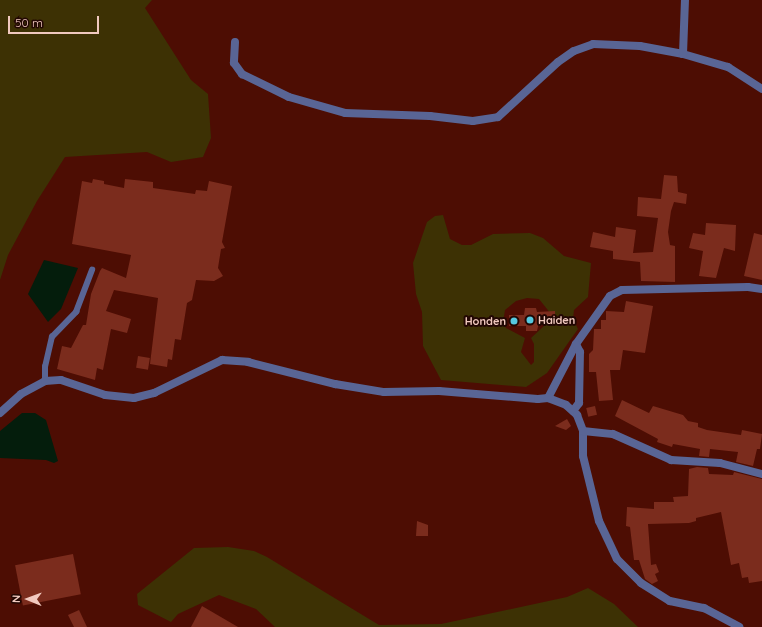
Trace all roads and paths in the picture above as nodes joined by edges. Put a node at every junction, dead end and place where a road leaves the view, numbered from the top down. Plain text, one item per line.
1 (685, 0) edge
2 (235, 42) dead end
3 (683, 54) junction
4 (762, 89) edge
5 (92, 270) dead end
6 (762, 289) edge
7 (576, 344) junction
8 (45, 381) junction
9 (548, 398) junction
10 (573, 411) junction
11 (0, 413) edge
12 (583, 432) junction
13 (762, 474) edge
14 (739, 627) edge

1 - 3 street
2 - 3 street
3 - 4 street
5 - 8 lane
6 - 7 street
7 - 9 street
7 - 10 street
8 - 9 street
8 - 11 street
9 - 10 street
10 - 12 street
12 - 13 street
12 - 14 street

